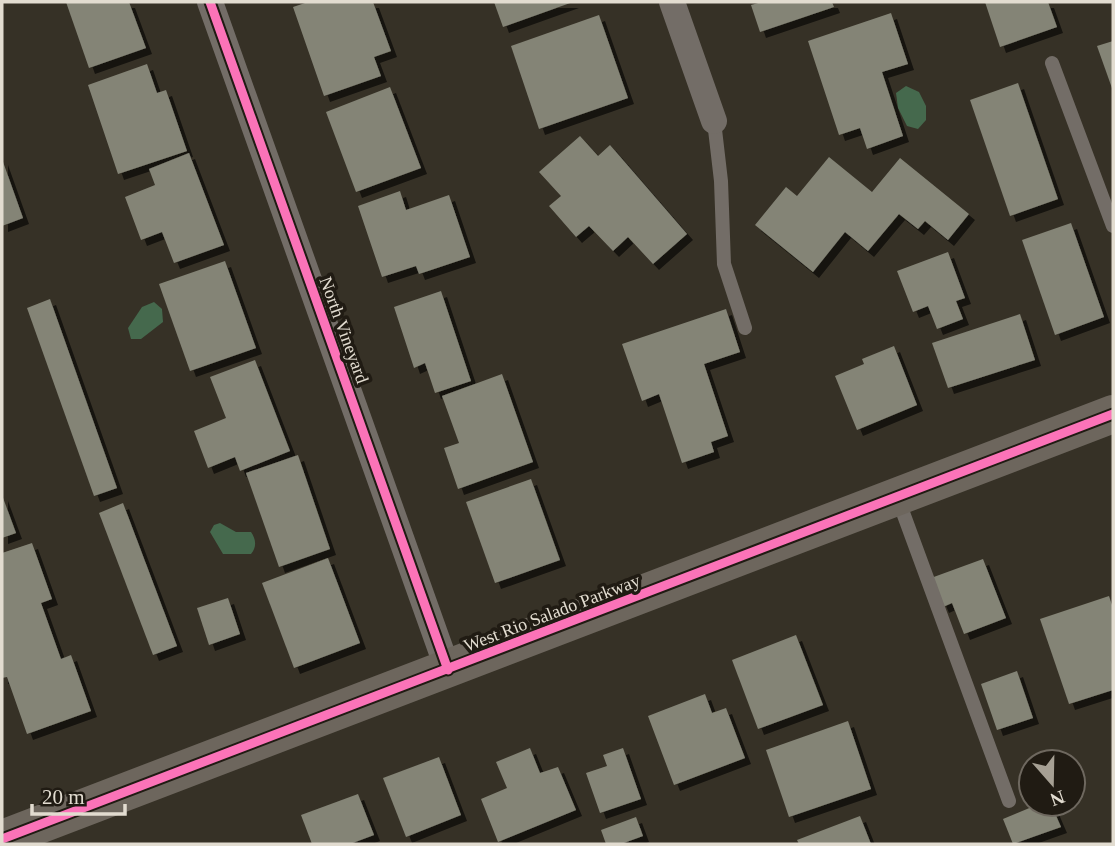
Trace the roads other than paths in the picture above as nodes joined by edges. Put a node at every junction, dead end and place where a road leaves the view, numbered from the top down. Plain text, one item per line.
1 (210, 2) edge
2 (671, 2) edge
3 (1052, 63) dead end
4 (714, 121) joint
5 (1113, 226) edge
6 (745, 328) dead end
7 (1113, 414) edge
8 (898, 497) junction
9 (448, 670) junction
10 (1009, 801) dead end
11 (2, 841) edge

1 - 9 street, North Vineyard
2 - 4 street
3 - 5 lane
4 - 6 lane
7 - 8 main road, West Rio Salado Parkway
8 - 9 main road, West Rio Salado Parkway
8 - 10 lane
9 - 11 main road, West Rio Salado Parkway

